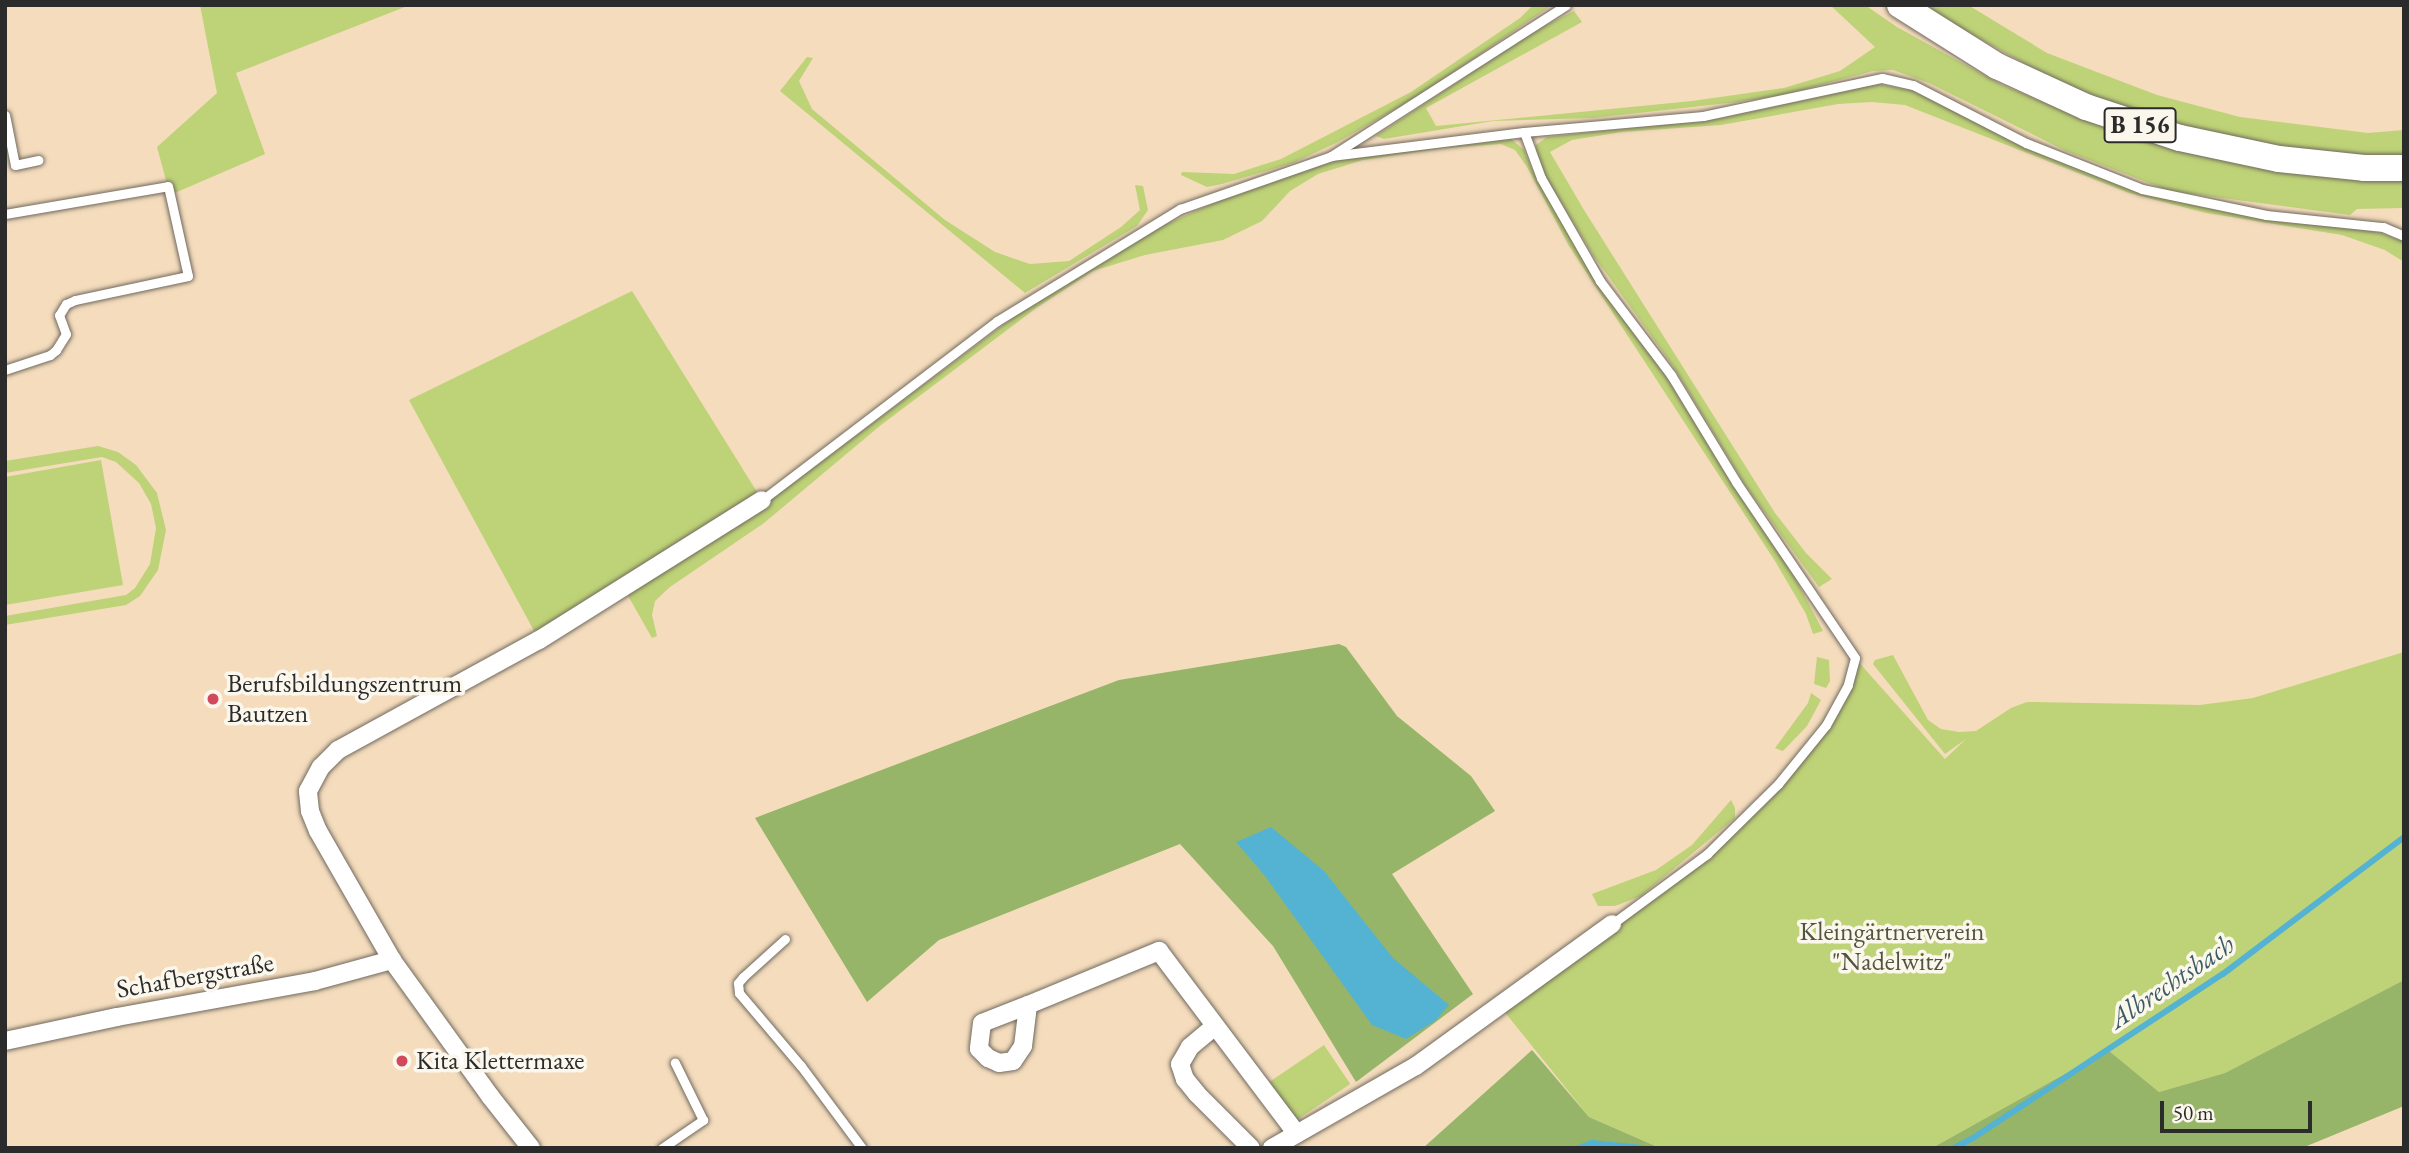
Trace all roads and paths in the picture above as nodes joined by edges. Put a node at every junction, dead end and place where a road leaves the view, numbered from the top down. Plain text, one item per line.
1 (1566, 5) edge
2 (1900, 5) edge
3 (5, 115) edge
4 (1524, 132) junction
5 (9, 156) edge
6 (1331, 156) junction
7 (38, 160) dead end
8 (2404, 168) edge
9 (5, 214) edge
10 (2404, 236) edge
11 (5, 370) edge
12 (762, 500) joint
13 (1612, 924) joint
14 (785, 939) dead end
15 (393, 960) junction
16 (1028, 1005) dead end
17 (1215, 1026) junction
18 (5, 1041) edge
19 (675, 1063) dead end
20 (1297, 1134) junction
21 (531, 1148) edge
22 (662, 1148) edge
23 (862, 1148) edge
24 (1251, 1148) edge
25 (1272, 1148) edge

1 - 6 lane
2 - 8 main road, B 156
3 - 5 lane
4 - 6 lane
4 - 10 lane
4 - 13 lane
5 - 7 lane
6 - 12 lane
9 - 11 lane
12 - 15 street
13 - 20 street
14 - 23 lane
15 - 18 street, Schafbergstraße
15 - 21 street
16 - 17 street
17 - 20 street
17 - 24 street
19 - 22 lane
20 - 25 street

